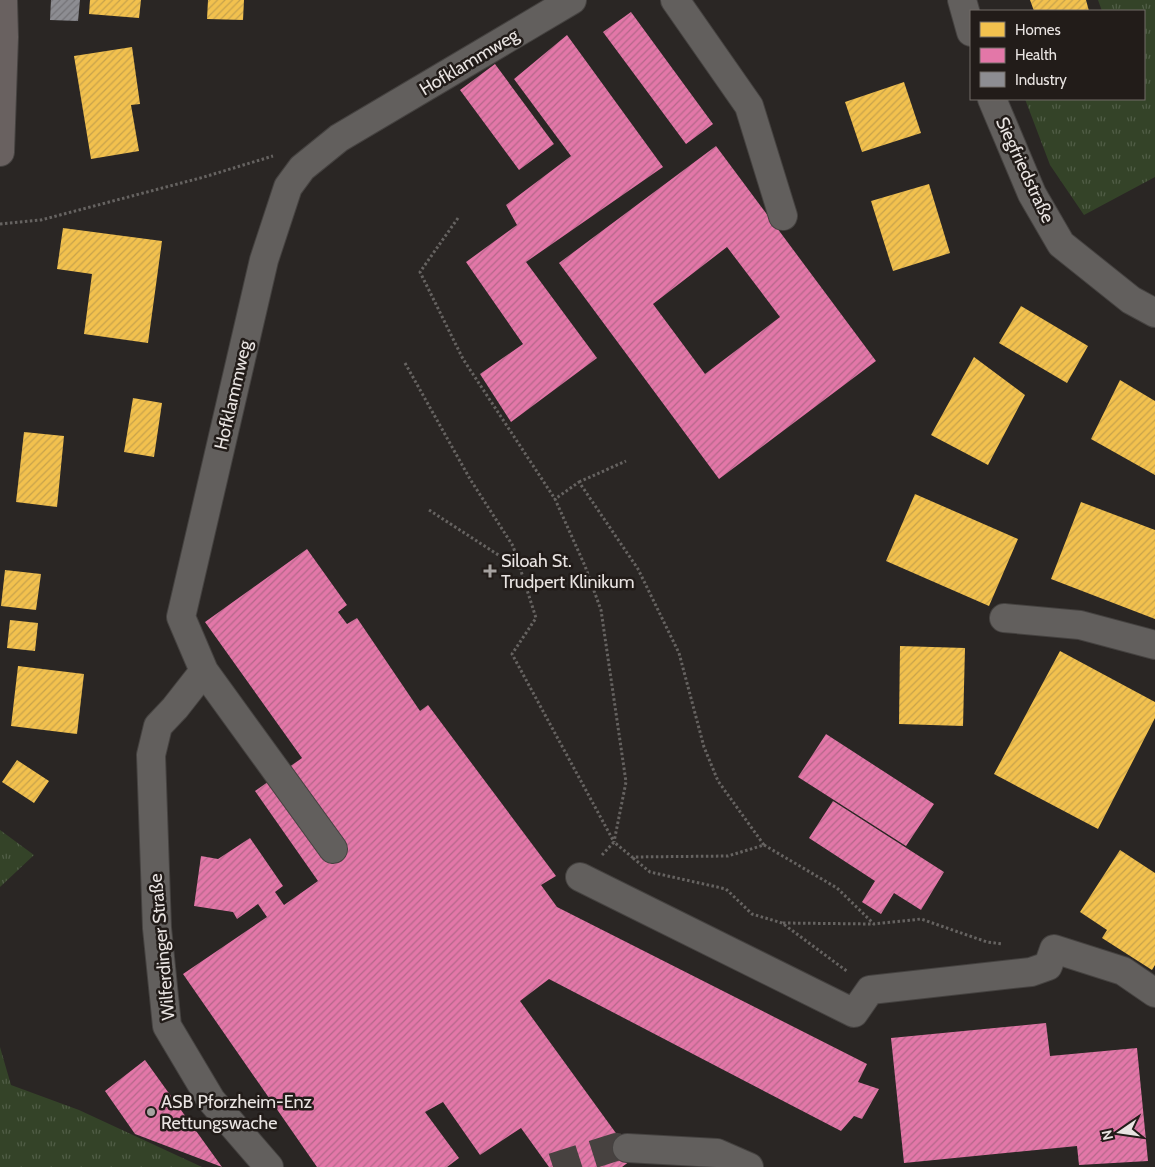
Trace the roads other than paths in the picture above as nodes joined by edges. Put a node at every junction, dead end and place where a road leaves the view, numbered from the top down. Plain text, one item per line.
1 (3, 0) edge
2 (572, 0) edge
3 (675, 0) edge
4 (962, 0) edge
5 (970, 28) edge
6 (992, 100) edge
7 (0, 152) edge
8 (783, 216) dead end
9 (1155, 313) edge
10 (1004, 618) dead end
11 (1155, 645) edge
12 (204, 671) junction
13 (333, 848) dead end
14 (580, 877) road end
15 (1155, 993) edge
16 (627, 1148) tunnel mouth
17 (269, 1167) edge
18 (749, 1167) edge

1 - 7 main road
2 - 12 street, Hofklammweg
3 - 8 street
4 - 5 street
6 - 9 street, Siegfriedstraße
10 - 11 street
12 - 13 street, Hofklammweg
12 - 17 street, Wilferdinger Straße
14 - 15 street
16 - 18 street

